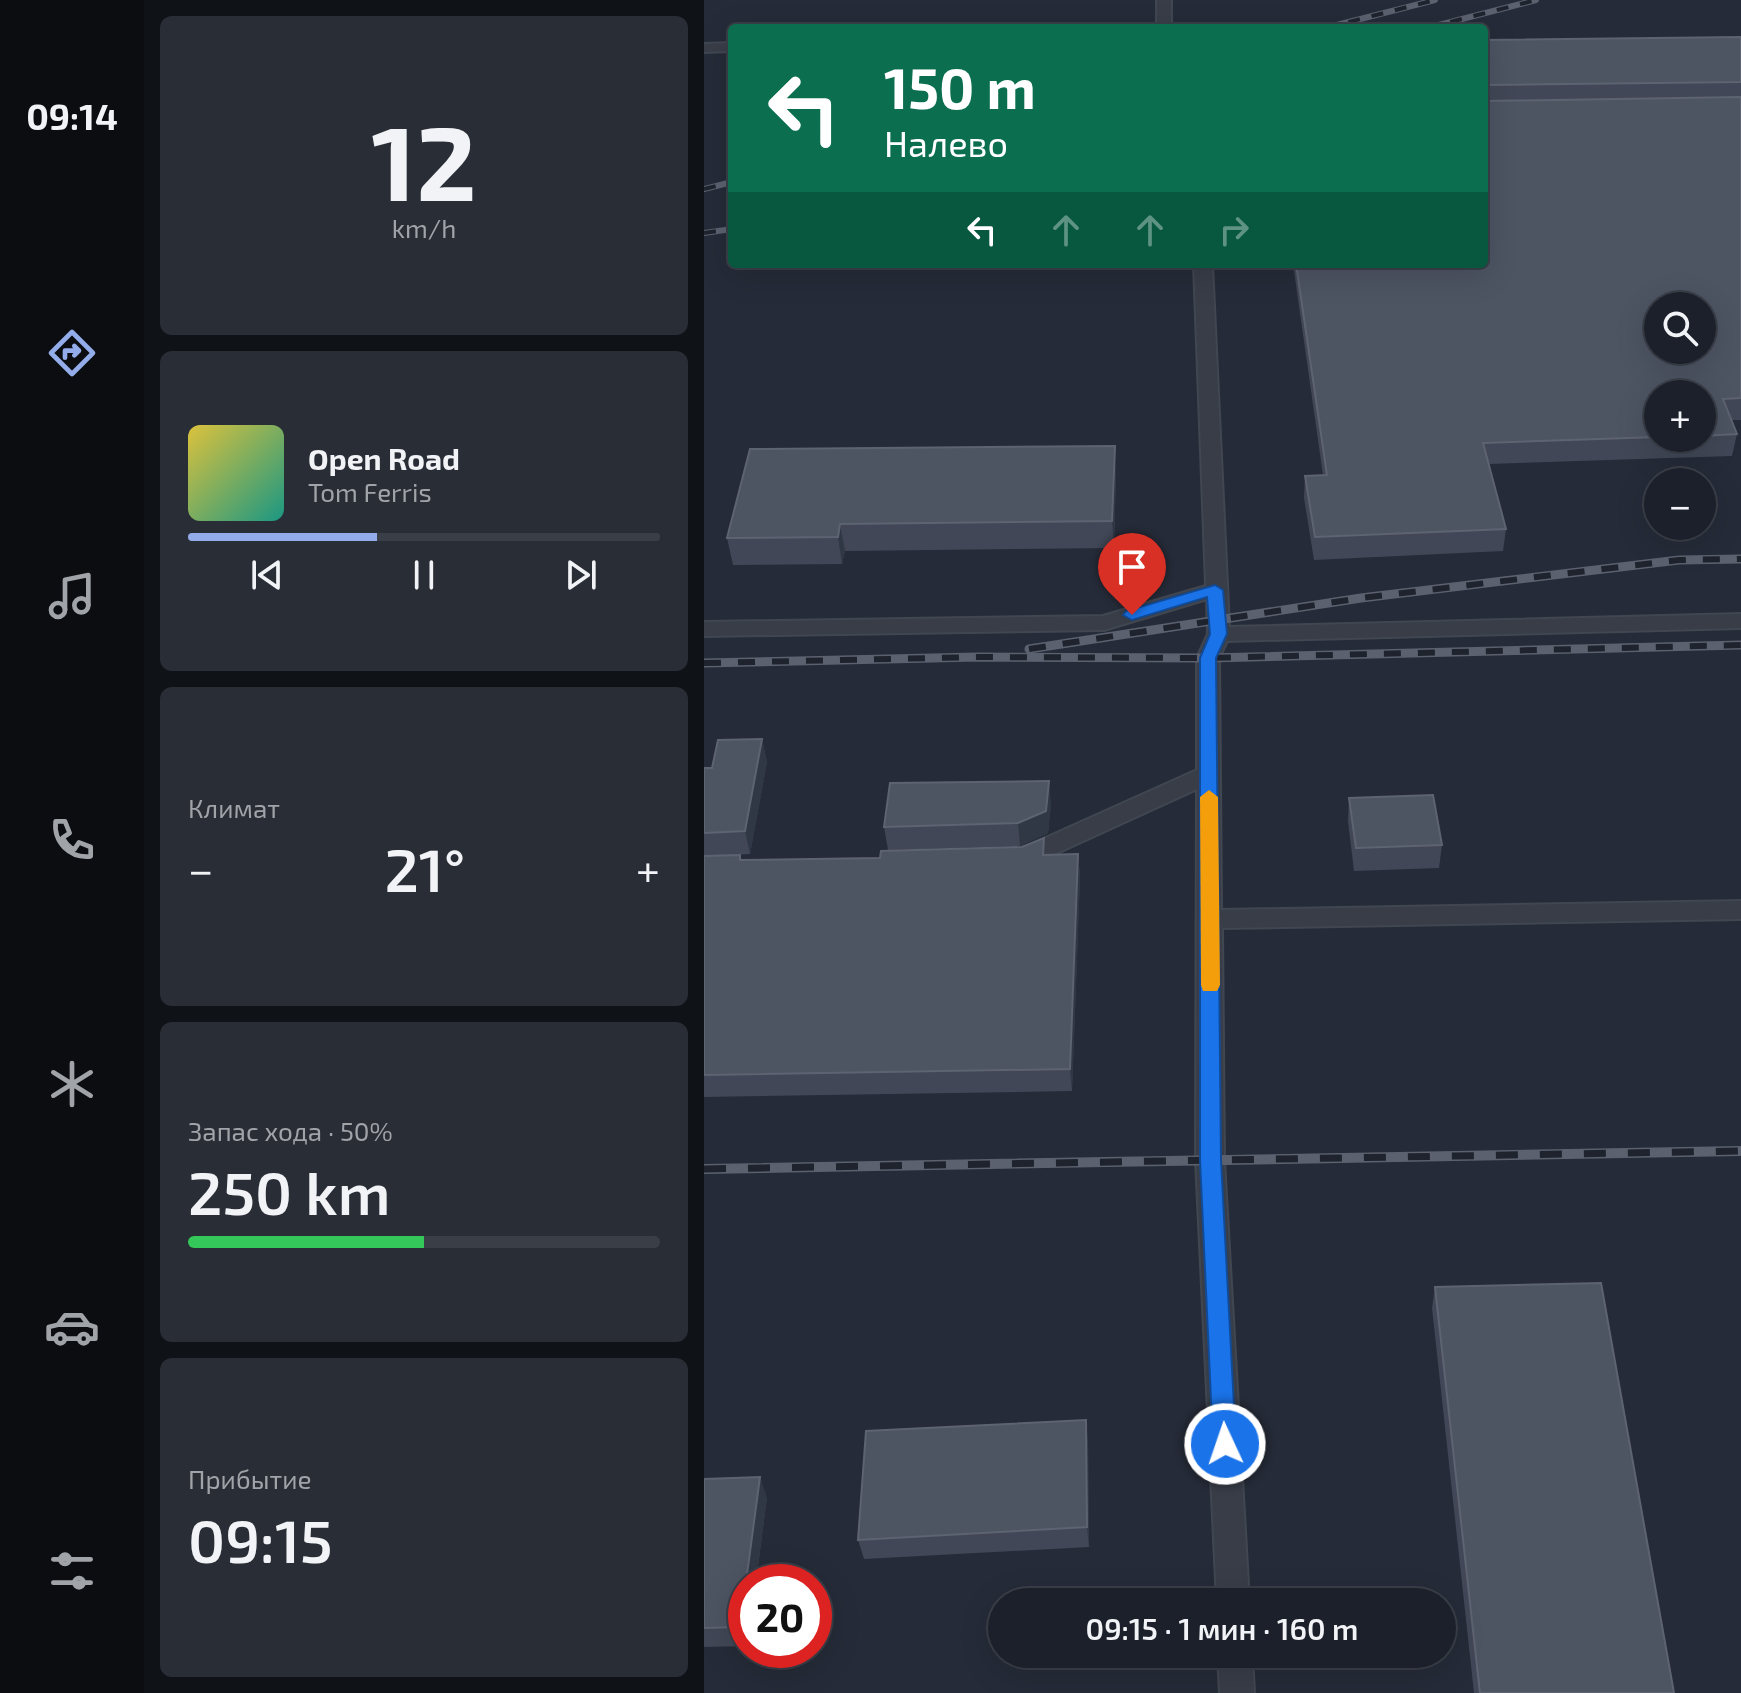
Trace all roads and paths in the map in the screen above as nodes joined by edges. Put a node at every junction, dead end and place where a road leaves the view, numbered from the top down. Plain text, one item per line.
1 (1164, 0) edge
2 (1164, 24) edge
3 (728, 47) edge
4 (704, 48) edge
5 (1203, 268) edge
6 (1215, 590) junction
7 (1741, 621) edge
8 (704, 629) edge
9 (1219, 634) junction
10 (1209, 774) junction
11 (992, 859) edge
12 (1741, 910) edge
13 (1210, 919) junction
14 (1232, 1588) edge
15 (1236, 1668) edge
16 (1237, 1693) edge

1 - 2 lane
3 - 4 lane
5 - 6 lane
6 - 8 lane
6 - 9 lane
7 - 9 lane
9 - 10 lane
10 - 11 lane
10 - 13 lane
12 - 13 lane
13 - 14 lane
15 - 16 lane

